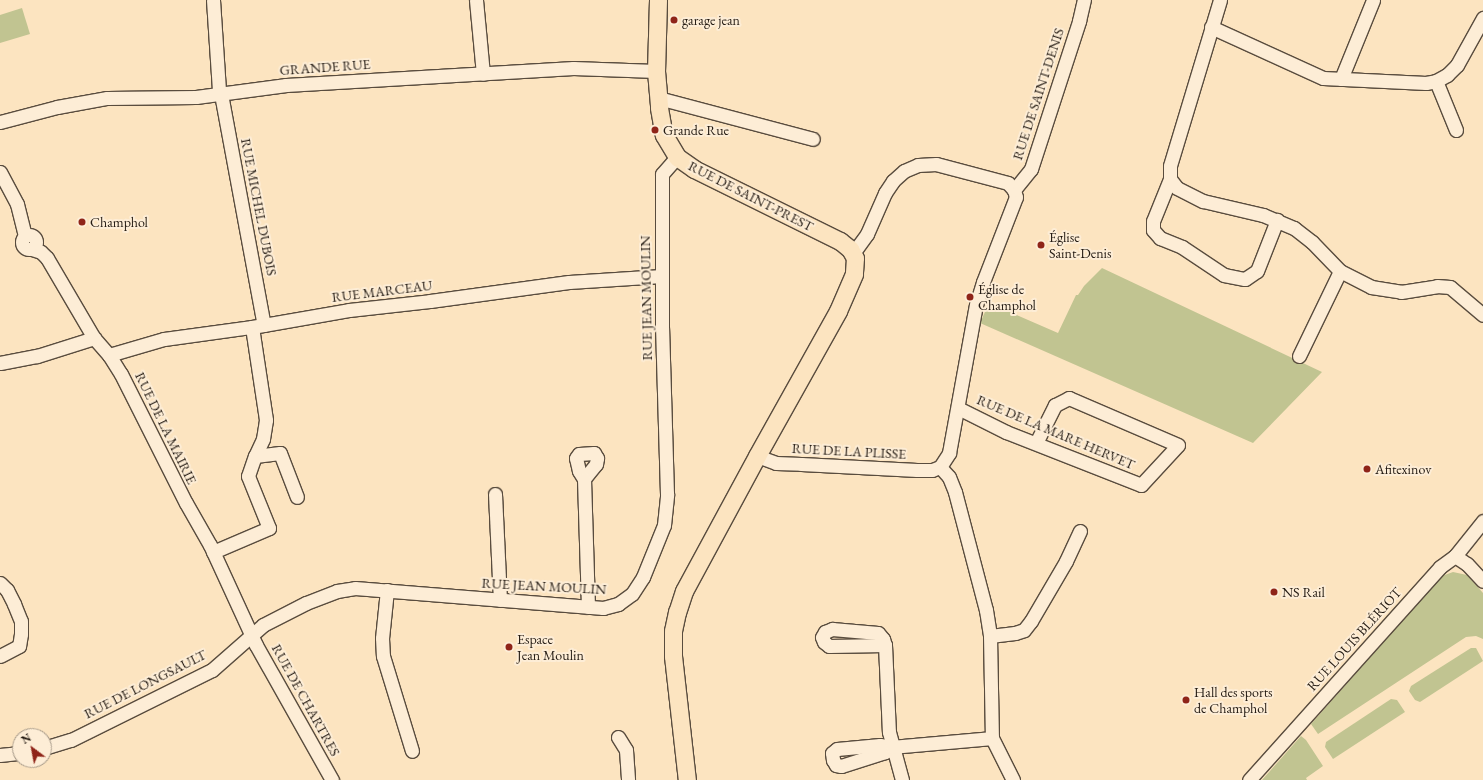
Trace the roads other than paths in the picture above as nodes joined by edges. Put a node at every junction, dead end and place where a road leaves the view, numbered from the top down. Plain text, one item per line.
1 (213, 0) edge
2 (476, 0) edge
3 (658, 0) edge
4 (1084, 0) edge
5 (1220, 0) edge
6 (1373, 0) edge
7 (1482, 22) edge
8 (1211, 27) junction
9 (656, 71) junction
10 (483, 74) junction
11 (1340, 79) junction
12 (1436, 81) junction
13 (221, 94) junction
14 (658, 98) junction
15 (0, 122) edge
16 (1456, 130) dead end
17 (813, 139) dead end
18 (677, 157) junction
19 (0, 172) edge
20 (1170, 179) junction
21 (1014, 190) junction
22 (1277, 220) junction
23 (853, 253) junction
24 (1340, 272) junction
25 (662, 276) junction
26 (1483, 315) edge
27 (258, 326) junction
28 (94, 338) junction
29 (109, 355) junction
30 (1299, 356) dead end
31 (0, 363) edge
32 (958, 408) junction
33 (1036, 443) junction
34 (255, 456) junction
35 (757, 456) junction
36 (940, 467) junction
37 (584, 479) dead end
38 (495, 494) dead end
39 (297, 497) dead end
40 (1483, 521) edge
41 (1080, 531) dead end
42 (213, 552) junction
43 (1455, 556) junction
44 (1483, 581) edge
45 (0, 583) edge
46 (387, 590) junction
47 (500, 600) junction
48 (588, 607) junction
49 (253, 635) junction
50 (990, 636) junction
51 (885, 645) dead end
52 (0, 656) edge
53 (618, 737) dead end
54 (992, 738) junction
55 (52, 746) edge
56 (892, 747) junction
57 (412, 751) dead end
58 (12, 754) edge
59 (0, 755) edge
60 (332, 780) edge
61 (628, 780) edge
62 (687, 780) edge
63 (902, 780) edge
64 (1013, 780) edge
65 (1249, 780) edge

1 - 13 street, RUE MICHEL DUBOIS
2 - 10 street
3 - 9 main road, RUE DE SAINT-PREST
4 - 21 street, RUE DE SAINT-DENIS
5 - 8 street
6 - 11 street
7 - 12 street
8 - 11 street
8 - 20 street
9 - 10 street, GRANDE RUE
9 - 14 main road, RUE DE SAINT-PREST
10 - 13 street, GRANDE RUE
11 - 12 street
12 - 16 street
13 - 15 street, GRANDE RUE
13 - 27 street, RUE MICHEL DUBOIS
14 - 17 street
14 - 18 main road, RUE DE SAINT-PREST
18 - 23 main road, RUE DE SAINT-PREST
18 - 25 street, RUE JEAN MOULIN
19 - 28 street, RUE DE LA MAIRIE
20 - 22 street
20 - 22 street
21 - 23 street
21 - 32 street
22 - 24 street
23 - 35 main road
24 - 26 street
24 - 30 street
25 - 27 street, RUE MARCEAU
25 - 48 street, RUE JEAN MOULIN
27 - 29 street, RUE MARCEAU
27 - 34 street, RUE MICHEL DUBOIS
28 - 29 street, RUE DE LA MAIRIE
28 - 31 street
29 - 42 street, RUE DE LA MAIRIE
32 - 33 street, RUE DE LA MARE HERVET
32 - 36 street
33 - 33 street, RUE DE LA MARE HERVET
34 - 39 street
34 - 42 street, RUE MICHEL DUBOIS
35 - 36 street, RUE DE LA PLISSE
35 - 62 main road
36 - 50 street
37 - 48 street
38 - 47 street
40 - 43 street, RUE LOUIS BLÉRIOT
41 - 50 street
42 - 49 street, RUE DE LA MAIRIE
43 - 44 street
43 - 65 street, RUE LOUIS BLÉRIOT
45 - 52 street
46 - 47 street, RUE JEAN MOULIN
46 - 49 street, RUE JEAN MOULIN
46 - 57 street
47 - 48 street, RUE JEAN MOULIN
49 - 55 street, RUE DE LONGSAULT
49 - 60 street, RUE DE CHARTRES
50 - 54 street
51 - 56 street
53 - 61 street
54 - 56 street
54 - 64 street
56 - 63 street
58 - 59 street

